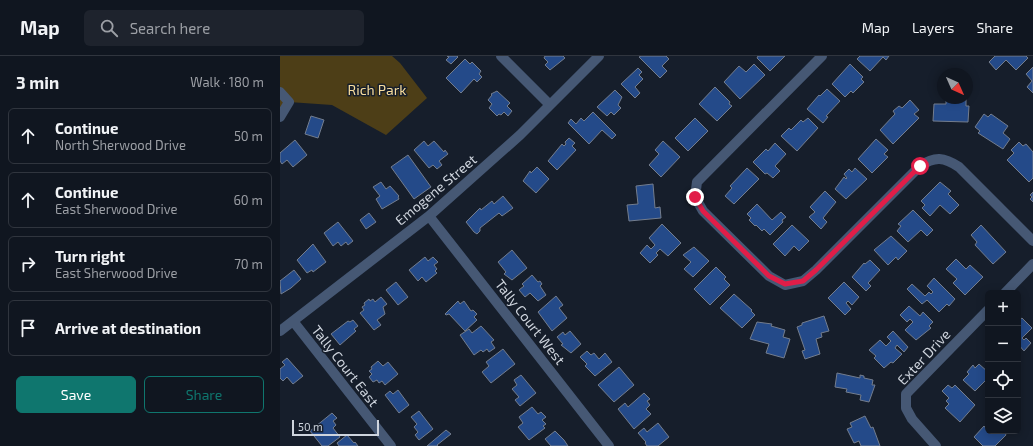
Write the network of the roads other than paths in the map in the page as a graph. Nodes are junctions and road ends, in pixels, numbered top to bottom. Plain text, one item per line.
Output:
1 (501, 56) edge
2 (599, 56) edge
3 (822, 56) edge
4 (280, 92) edge
5 (550, 105) junction
6 (280, 117) edge
7 (429, 216) junction
8 (1033, 241) edge
9 (1033, 264) edge
10 (1008, 290) edge
11 (985, 313) edge
12 (293, 321) junction
13 (280, 331) edge
14 (391, 446) edge
15 (609, 446) edge
16 (936, 446) edge

1 - 5 street
2 - 5 street, Emogene Street
3 - 8 street
4 - 6 street
5 - 7 street, Emogene Street
7 - 12 street, Emogene Street
7 - 15 street, Tally Court West
9 - 10 street
11 - 16 street, Exter Drive
12 - 13 street, Emogene Street
12 - 14 street, Tally Court East

